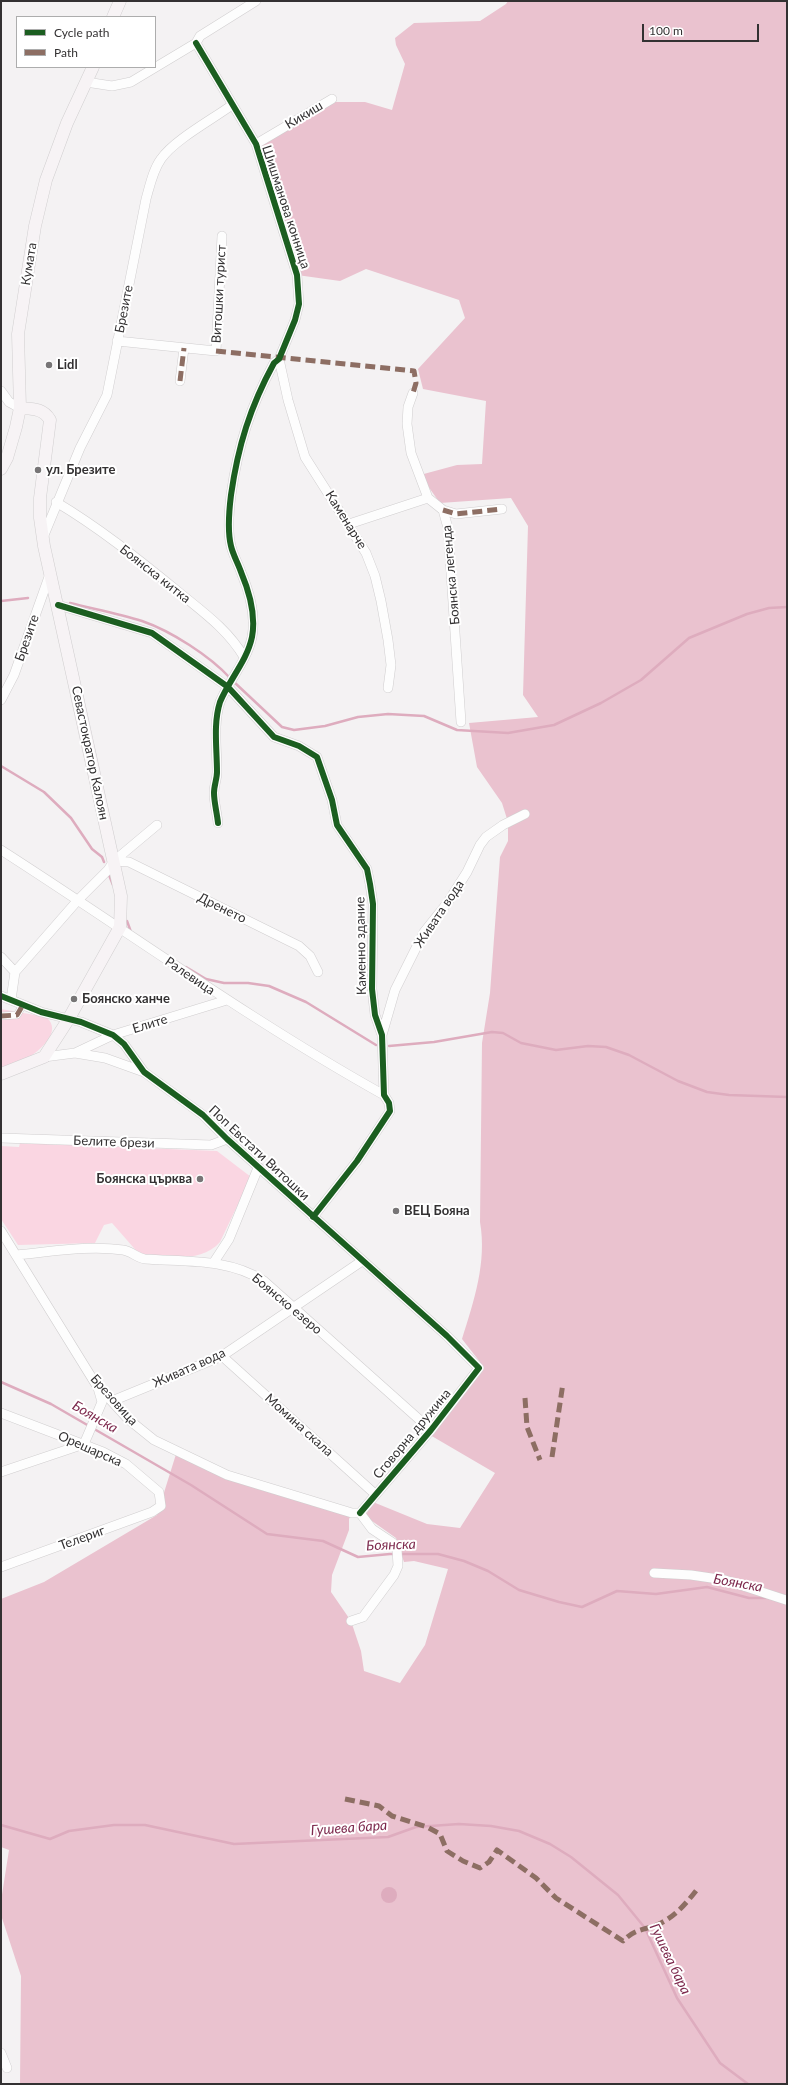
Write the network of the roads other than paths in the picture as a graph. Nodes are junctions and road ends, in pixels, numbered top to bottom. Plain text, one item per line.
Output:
1 (120, 1) edge
2 (256, 1) edge
3 (113, 16) edge
4 (196, 43) junction
5 (156, 67) edge
6 (93, 68) edge
7 (154, 68) edge
8 (86, 82) junction
9 (332, 99) dead end
10 (232, 105) junction
11 (256, 144) junction
12 (222, 236) dead end
13 (117, 341) junction
14 (184, 348) junction
15 (279, 359) junction
16 (180, 381) dead end
17 (1, 391) edge
18 (413, 393) dead end
19 (20, 408) junction
20 (1, 469) edge
21 (428, 498) junction
22 (56, 502) junction
23 (502, 509) dead end
24 (443, 510) junction
25 (349, 524) junction
26 (43, 538) junction
27 (50, 574) junction
28 (58, 605) junction
29 (244, 657) junction
30 (228, 687) junction
31 (388, 688) dead end
32 (1, 700) edge
33 (461, 722) dead end
34 (525, 814) dead end
35 (218, 823) dead end
36 (157, 825) dead end
37 (1, 850) edge
38 (114, 861) junction
39 (78, 900) junction
40 (120, 927) junction
41 (1, 956) edge
42 (15, 972) junction
43 (318, 972) dead end
44 (1, 996) edge
45 (11, 1000) junction
46 (227, 1000) junction
47 (23, 1005) junction
48 (1, 1016) edge
49 (68, 1020) junction
50 (113, 1035) junction
51 (382, 1035) junction
52 (75, 1053) junction
53 (44, 1057) junction
54 (144, 1072) junction
55 (1, 1074) edge
56 (384, 1095) junction
57 (1, 1138) edge
58 (227, 1139) junction
59 (258, 1168) junction
60 (313, 1217) junction
61 (1, 1231) edge
62 (4, 1244) edge
63 (16, 1255) junction
64 (362, 1261) junction
65 (214, 1262) junction
66 (292, 1307) junction
67 (222, 1356) junction
68 (479, 1368) joint
69 (95, 1383) junction
70 (112, 1401) junction
71 (1, 1413) edge
72 (431, 1430) junction
73 (84, 1444) junction
74 (1, 1472) edge
75 (375, 1494) junction
76 (161, 1506) joint
77 (360, 1513) junction
78 (1, 1567) edge
79 (654, 1573) dead end
80 (786, 1600) edge
81 (352, 1620) dead end
82 (1, 2053) edge
83 (7, 2068) dead end

1 - 3 main road
2 - 4 street
4 - 5 street
4 - 10 street, Шишманова конница
6 - 8 main road, Кумата
7 - 8 street
8 - 19 main road, Кумата
9 - 11 street, Кикиш
10 - 11 street, Шишманова конница
10 - 13 street, Брезите
11 - 15 street, Шишманова конница
12 - 14 street, Витошки турист
13 - 14 street
13 - 22 street, Брезите
14 - 16 street
15 - 25 street, Каменарче
15 - 29 street, Шишманова конница
17 - 19 street
18 - 21 street
19 - 20 main road, Кумата
19 - 26 main road, Севастократор Калоян
21 - 24 street, Боянска легенда
21 - 25 street
22 - 26 street, Брезите
22 - 29 street, Боянска китка
23 - 24 street
24 - 33 street, Боянска легенда
25 - 31 street, Каменарче
26 - 27 main road, Севастократор Калоян
27 - 28 main road, Севастократор Калоян
27 - 32 street, Брезите
28 - 30 street
28 - 38 main road, Севастократор Калоян
29 - 30 street, Шишманова конница
30 - 35 street, Шишманова конница
30 - 51 street, Каменно здание
34 - 51 street, Живата вода
36 - 38 street
37 - 39 street, Ралевица
38 - 39 street
38 - 40 main road, Севастократор Калоян
38 - 43 street, Дренето
39 - 40 street, Ралевица
39 - 42 street
40 - 46 street, Ралевица
40 - 49 main road, Севастократор Калоян
41 - 42 street
42 - 45 street
44 - 45 street, Поп Евстати Витошки
45 - 47 street, Поп Евстати Витошки
46 - 50 street, Елите
46 - 56 street, Ралевица
47 - 48 street
47 - 49 street, Поп Евстати Витошки
49 - 50 street, Поп Евстати Витошки
49 - 53 main road, Севастократор Калоян
50 - 52 street, Елите
50 - 54 street, Поп Евстати Витошки
51 - 56 street, Каменно здание
52 - 53 street
52 - 54 street
53 - 55 main road
54 - 58 street, Поп Евстати Витошки
56 - 60 street, Каменно здание
57 - 58 street, Белите брези
58 - 59 street, Поп Евстати Витошки
59 - 60 street, Поп Евстати Витошки
59 - 65 street
60 - 64 street, Поп Евстати Витошки
61 - 62 street, Брезовица
62 - 63 street, Брезовица
63 - 65 street, Боянско езеро
63 - 69 street, Брезовица
64 - 66 street, Живата вода
64 - 68 street, Поп Евстати Витошки
65 - 66 street, Боянско езеро
66 - 67 street, Живата вода
66 - 72 street, Боянско езеро
67 - 70 street, Живата вода
67 - 75 street, Момина скала
68 - 72 street, Сговорна дружина
69 - 70 street, Брезовица
69 - 73 street
70 - 77 street, Брезовица
71 - 73 street, Орешарска
72 - 75 street, Сговорна дружина
73 - 74 street
73 - 76 street, Орешарска
75 - 77 street, Сговорна дружина
76 - 78 street, Телериг
77 - 81 street
79 - 80 street
82 - 83 street

